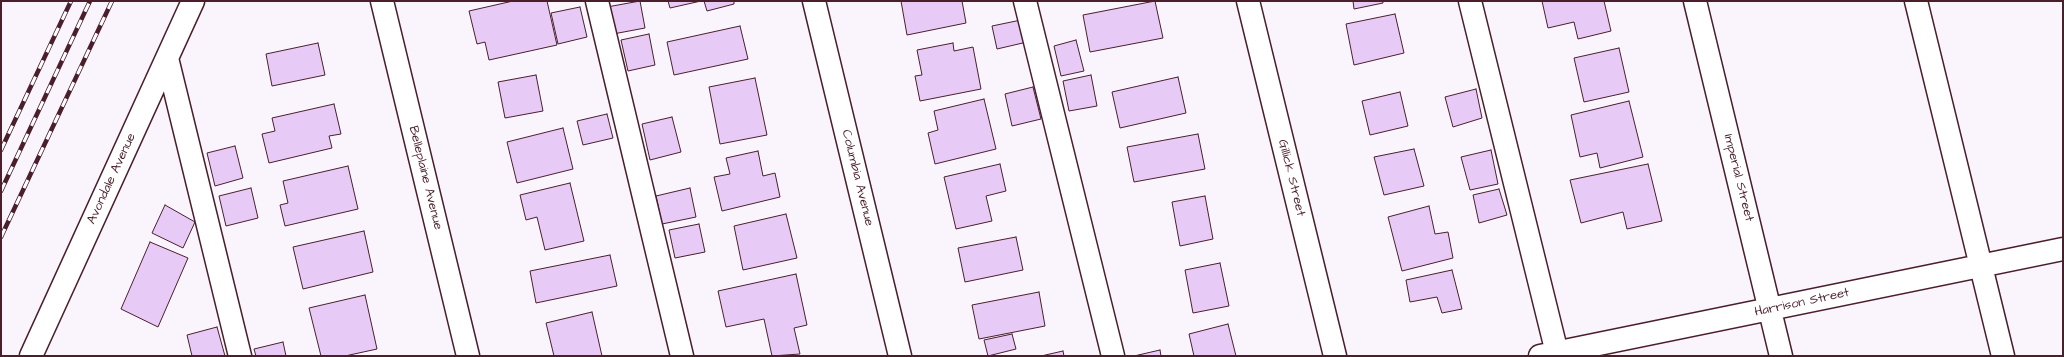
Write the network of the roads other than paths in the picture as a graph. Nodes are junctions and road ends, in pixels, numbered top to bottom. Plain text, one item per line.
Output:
1 (193, 1) edge
2 (382, 1) edge
3 (597, 1) edge
4 (814, 1) edge
5 (1025, 1) edge
6 (1248, 1) edge
7 (1470, 1) edge
8 (1695, 1) edge
9 (1916, 1) edge
10 (167, 58) junction
11 (2063, 249) edge
12 (1981, 266) junction
13 (1770, 309) junction
14 (1548, 354) edge
15 (31, 356) edge
16 (240, 356) edge
17 (468, 356) edge
18 (682, 356) edge
19 (900, 356) edge
20 (1113, 356) edge
21 (1335, 356) edge
22 (1782, 356) edge
23 (2003, 356) edge

1 - 10 street, Avondale Avenue
2 - 17 street, Belleplaine Avenue
3 - 18 street
4 - 19 street, Columbia Avenue
5 - 20 street
6 - 21 street, Gillick Street
7 - 14 street
8 - 13 street, Imperial Street
9 - 12 street
10 - 15 street, Avondale Avenue
10 - 16 street
11 - 12 street, Harrison Street
12 - 13 street, Harrison Street
12 - 23 street
13 - 14 street, Harrison Street
13 - 22 street, Imperial Street

